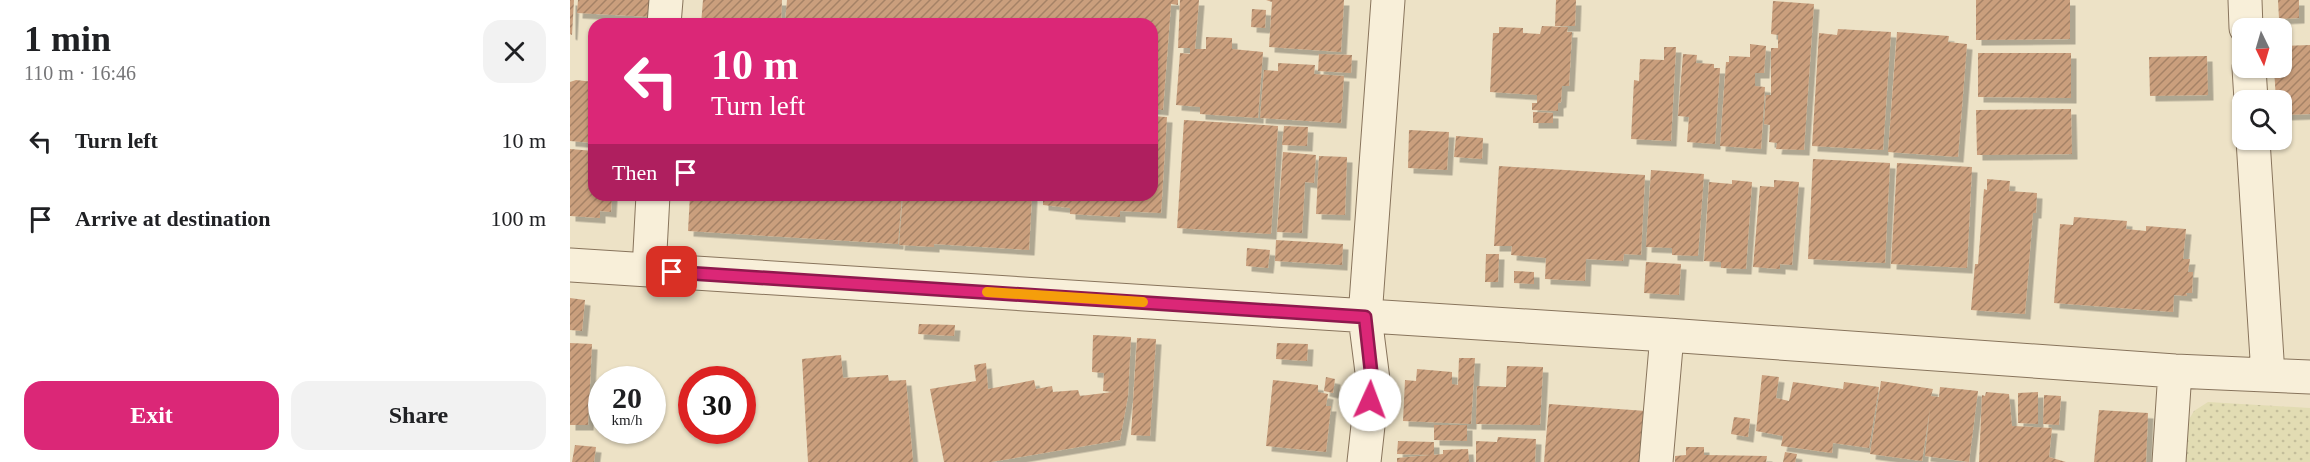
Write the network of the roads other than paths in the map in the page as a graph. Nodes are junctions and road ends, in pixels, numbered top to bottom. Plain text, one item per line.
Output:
1 (666, 0) edge
2 (1388, 0) edge
3 (2245, 0) edge
4 (664, 18) edge
5 (2246, 18) edge
6 (2254, 150) edge
7 (653, 201) edge
8 (570, 265) edge
9 (649, 270) junction
10 (1365, 317) junction
11 (1667, 335) junction
12 (2175, 371) junction
13 (2268, 375) junction
14 (2310, 377) edge
15 (1364, 462) edge
16 (1656, 462) edge
17 (2169, 462) edge

1 - 4 street
2 - 10 street
3 - 5 street
6 - 13 street
7 - 9 street
8 - 9 street
9 - 10 street
10 - 11 street
10 - 15 street
11 - 12 street
11 - 16 street
12 - 13 street
12 - 17 street
13 - 14 street

